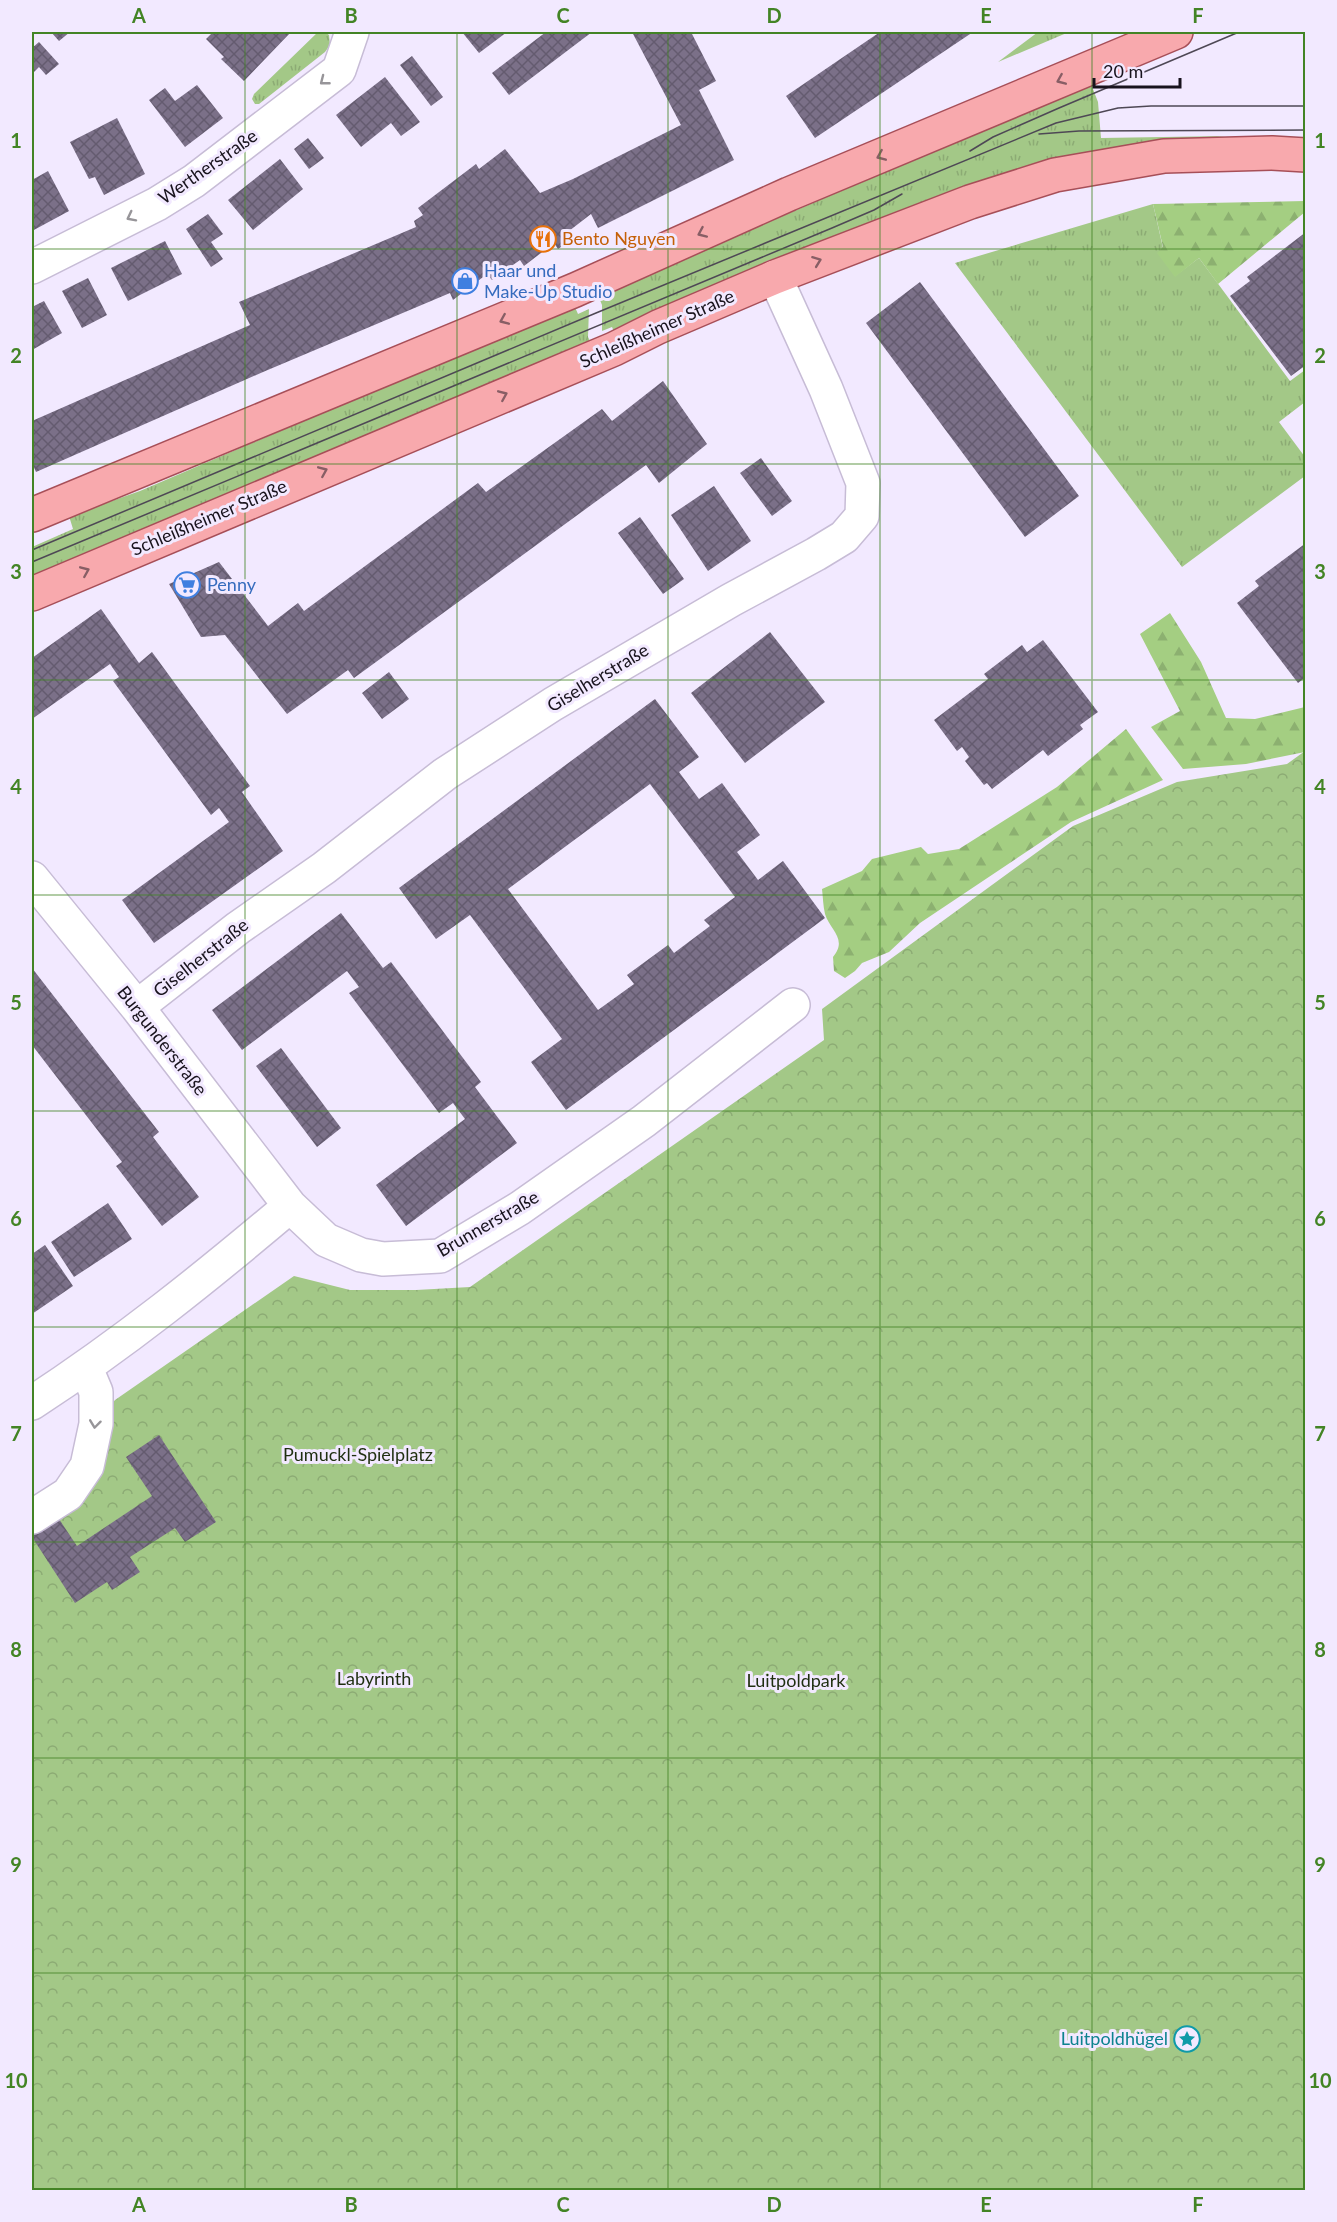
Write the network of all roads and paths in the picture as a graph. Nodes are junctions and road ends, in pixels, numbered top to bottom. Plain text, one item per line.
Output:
1 (352, 32) edge
2 (1174, 32) edge
3 (1305, 155) edge
4 (32, 267) edge
5 (775, 277) junction
6 (32, 515) edge
7 (32, 594) edge
8 (33, 883) edge
9 (793, 1005) dead end
10 (137, 1007) junction
11 (290, 1206) junction
12 (86, 1368) junction
13 (32, 1403) edge
14 (32, 1517) edge

1 -> 4 street, Wertherstraße
2 -> 6 main road
5 -> 3 main road, Schleißheimer Straße
7 -> 5 main road, Schleißheimer Straße
5 - 10 street, Giselherstraße
8 - 10 street, Burgunderstraße
9 - 11 street, Brunnerstraße
10 - 11 street, Burgunderstraße
11 - 12 street
12 - 13 street
12 -> 14 street

